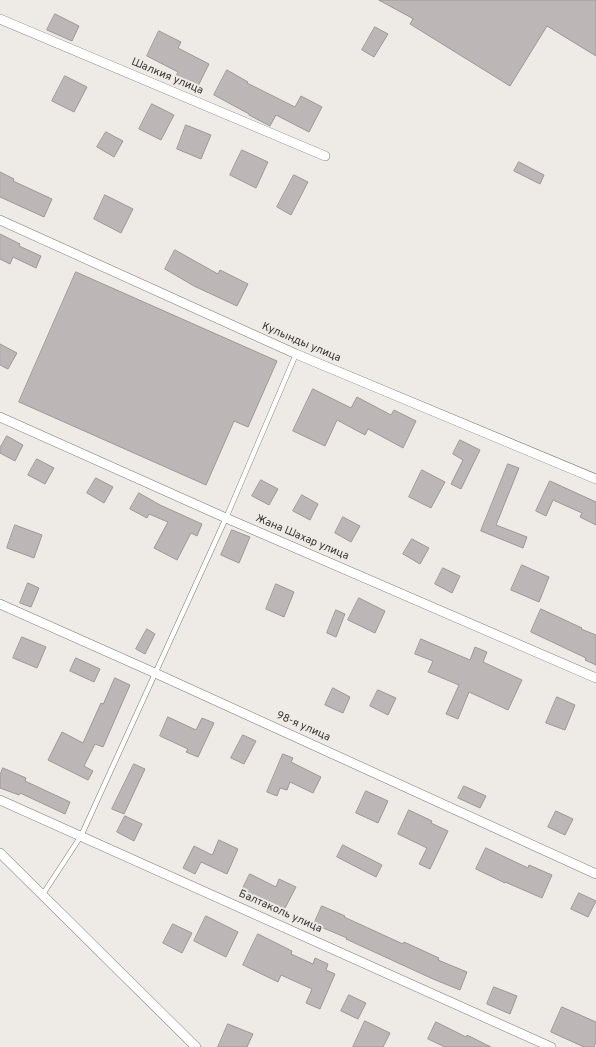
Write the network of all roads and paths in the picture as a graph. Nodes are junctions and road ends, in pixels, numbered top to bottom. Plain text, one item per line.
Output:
1 (0, 19) edge
2 (325, 156) dead end
3 (0, 220) edge
4 (296, 354) junction
5 (0, 417) edge
6 (596, 479) edge
7 (226, 518) junction
8 (0, 604) edge
9 (155, 673) junction
10 (596, 678) edge
11 (0, 800) edge
12 (81, 836) junction
13 (0, 853) edge
14 (596, 874) edge
15 (43, 894) junction
16 (193, 1046) edge
17 (550, 1047) edge

1 - 2 street, Шалкия улица
3 - 4 street, Кулынды улица
4 - 6 street, Кулынды улица
4 - 7 lane
5 - 7 street, Жана Шахар улица
7 - 9 lane
7 - 10 street, Жана Шахар улица
8 - 9 street, 98-я улица
9 - 12 lane
9 - 14 street, 98-я улица
11 - 12 street, Балтаколь улица
12 - 15 lane
12 - 17 street, Балтаколь улица
13 - 15 street
15 - 16 street

